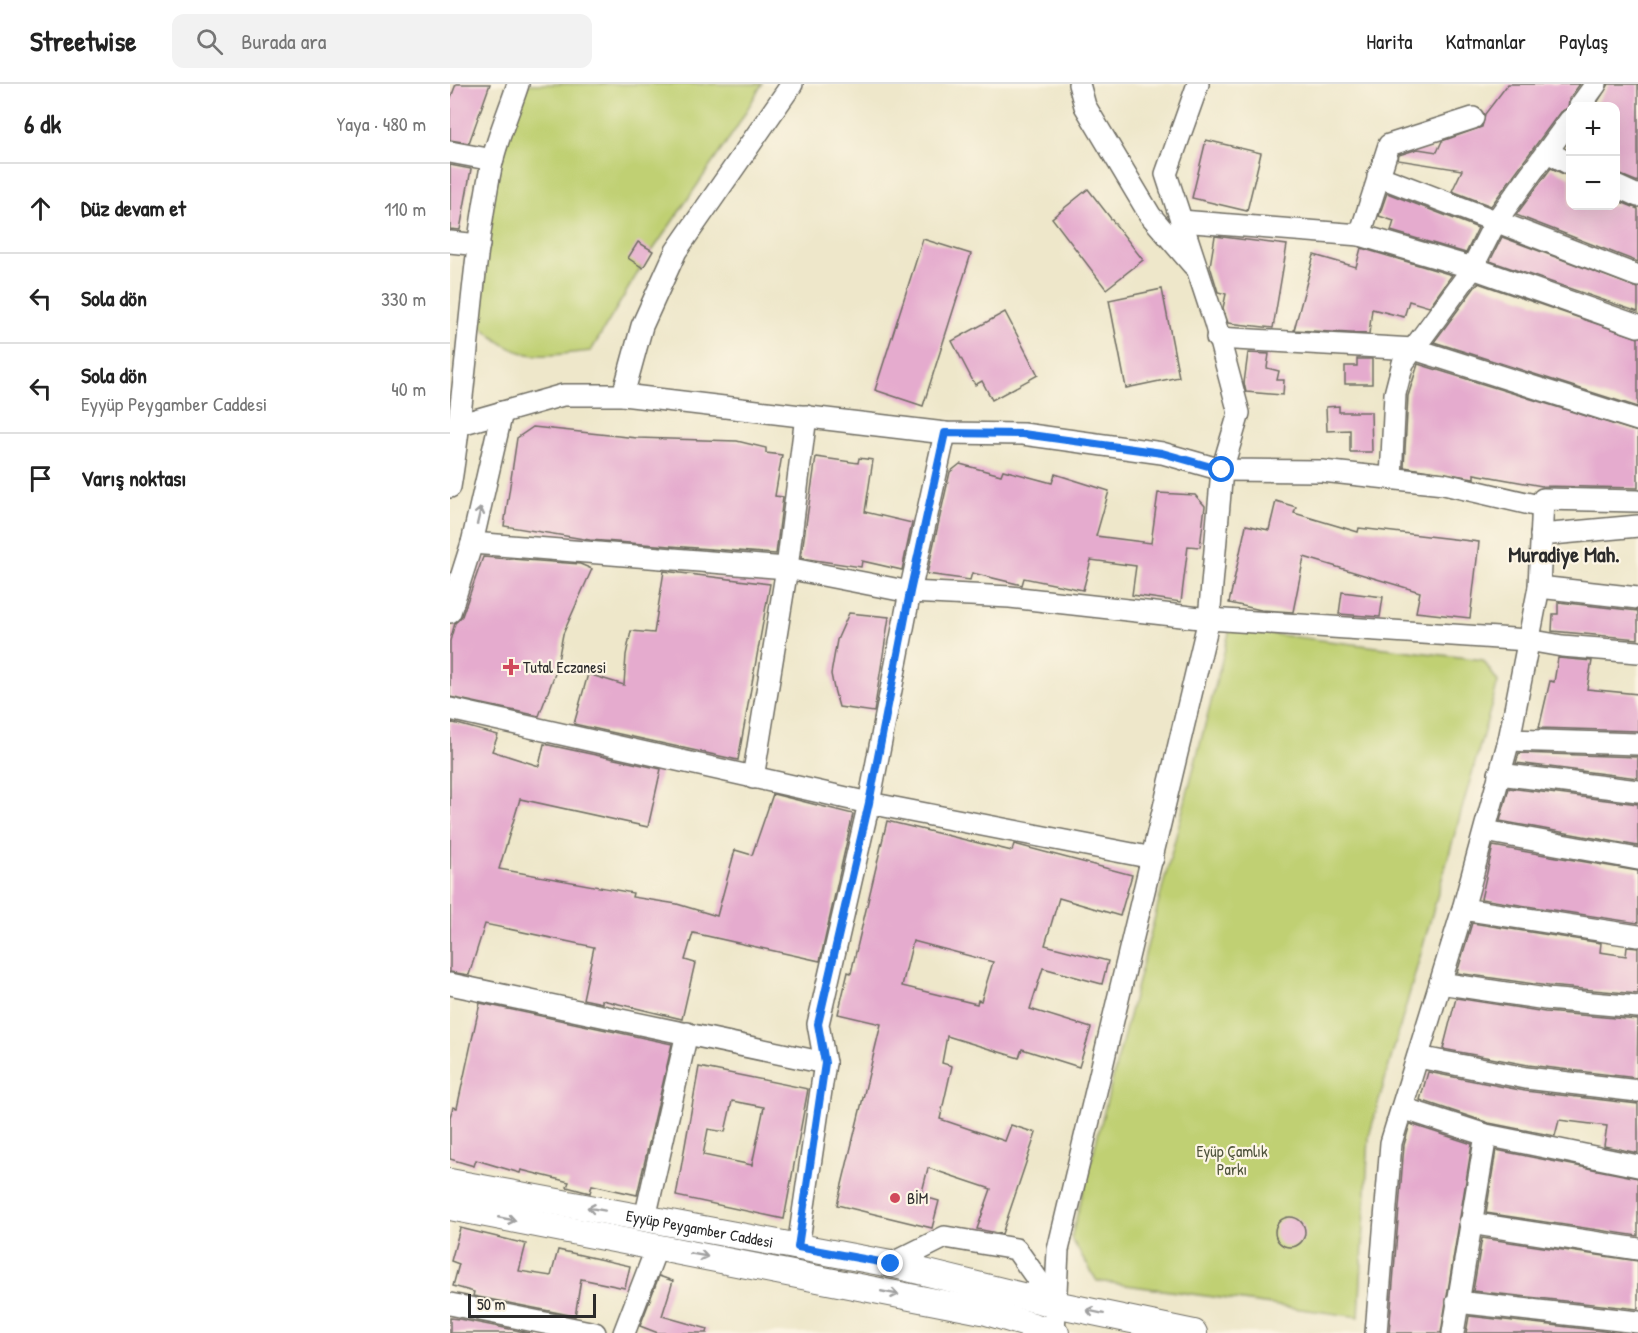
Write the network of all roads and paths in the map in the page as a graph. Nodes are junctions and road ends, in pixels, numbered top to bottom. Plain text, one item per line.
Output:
1 (518, 84) edge
2 (792, 84) edge
3 (1079, 84) edge
4 (1198, 84) edge
5 (1596, 84) edge
6 (1583, 102) edge
7 (1473, 118) dead end
8 (1566, 126) edge
9 (450, 152) edge
10 (1548, 152) junction
11 (492, 160) junction
12 (1566, 162) edge
13 (1378, 177) junction
14 (1620, 188) edge
15 (1638, 196) edge
16 (1181, 221) junction
17 (1496, 221) junction
18 (1360, 235) junction
19 (450, 242) edge
20 (479, 245) junction
21 (1196, 268) junction
22 (1473, 268) junction
23 (1638, 276) edge
24 (1638, 326) edge
25 (1217, 339) junction
26 (1414, 349) junction
27 (623, 395) junction
28 (502, 412) junction
29 (457, 415) edge
30 (806, 416) junction
31 (1638, 420) edge
32 (945, 433) junction
33 (1222, 470) junction
34 (1391, 479) junction
35 (450, 487) edge
36 (1638, 501) edge
37 (1543, 507) junction
38 (1638, 526) edge
39 (1541, 535) junction
40 (472, 543) junction
41 (787, 568) junction
42 (1539, 587) junction
43 (910, 592) junction
44 (1638, 598) edge
45 (450, 612) edge
46 (1209, 619) junction
47 (1528, 640) junction
48 (1638, 652) edge
49 (450, 709) edge
50 (1509, 740) junction
51 (1638, 744) edge
52 (1499, 774) junction
53 (753, 778) junction
54 (1638, 790) edge
55 (869, 803) junction
56 (1485, 831) junction
57 (1153, 858) junction
58 (1638, 859) edge
59 (1463, 909) junction
60 (1638, 936) edge
61 (1440, 983) junction
62 (450, 984) edge
63 (1638, 1007) edge
64 (687, 1033) junction
65 (1418, 1057) junction
66 (825, 1063) junction
67 (1638, 1091) edge
68 (1402, 1108) junction
69 (1486, 1135) junction
70 (1638, 1166) edge
71 (450, 1182) edge
72 (450, 1208) edge
73 (645, 1218) junction
74 (1470, 1223) junction
75 (657, 1247) junction
76 (798, 1247) junction
77 (1638, 1249) edge
78 (891, 1264) junction
79 (1457, 1302) junction
80 (450, 1304) edge
81 (1055, 1304) junction
82 (1638, 1322) edge
83 (595, 1333) edge
84 (624, 1333) edge
85 (1055, 1333) edge
86 (1194, 1333) edge
87 (1376, 1333) edge
88 (1453, 1333) edge

1 - 11 street
2 - 27 street
3 - 21 street
4 - 16 street
5 - 6 street
7 - 13 street
8 - 10 street
9 - 11 street
10 - 12 street
10 - 17 street
11 - 20 street
13 - 17 street
13 - 18 street
14 - 15 street
16 - 18 street
16 - 21 street
17 - 22 street
17 - 23 street
18 - 22 street
19 - 20 street
20 - 29 street
21 - 25 street
22 - 24 street
22 - 26 street
25 - 26 street
25 - 33 street
26 - 31 street
26 - 34 street
27 - 28 street
27 - 30 street
28 - 29 street
40 -> 28 street
29 - 35 street
30 - 32 street
30 - 41 street
32 - 33 street
32 - 43 street
33 - 34 street
33 - 46 street
34 - 37 street
36 - 37 street
37 - 39 street
38 - 39 street
39 - 42 street
40 - 41 street
40 - 45 street
41 - 43 street
41 - 53 street
42 - 44 street
42 - 47 street
43 - 46 street
43 - 55 street
46 - 47 street
46 - 57 street
47 - 48 street
47 - 50 street
49 - 53 street
50 - 51 street
50 - 52 street
52 - 54 street
52 - 56 street
53 - 55 street
55 - 57 street
55 - 66 street
56 - 58 street
56 - 59 street
57 - 81 street
59 - 60 street
59 - 61 street
61 - 63 street
61 - 65 street
62 - 64 street
64 - 66 street
64 - 73 street
65 - 67 street
65 - 68 street
66 - 76 street
68 - 69 street
68 - 87 street
69 - 70 street
69 - 74 street
73 -> 71 main road, Eyyüp Peygamber Caddesi
72 -> 75 main road, Eyyüp Peygamber Caddesi
73 - 76 main road, Eyyüp Peygamber Caddesi
74 - 77 street
74 - 79 street
75 - 84 street
75 -> 85 main road, Eyyüp Peygamber Caddesi
76 - 78 main road, Eyyüp Peygamber Caddesi
78 - 81 main road, Eyyüp Peygamber Caddesi
78 - 81 street
79 - 82 street
79 - 88 street
80 - 83 street
81 - 85 street
86 -> 81 main road, Eyyüp Peygamber Caddesi

